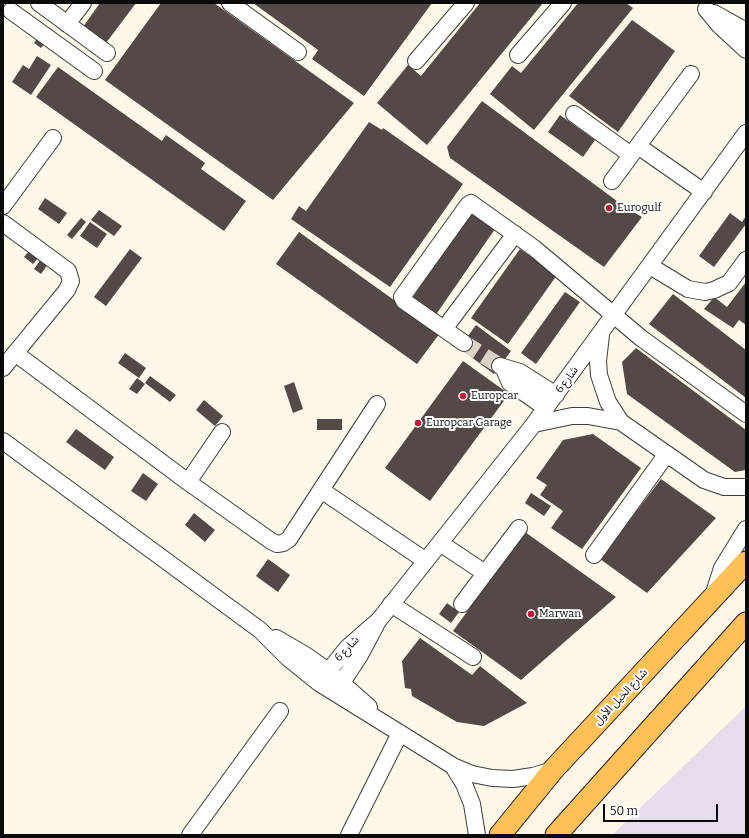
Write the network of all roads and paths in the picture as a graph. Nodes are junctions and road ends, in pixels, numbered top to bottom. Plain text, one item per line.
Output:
1 (38, 3) edge
2 (83, 3) edge
3 (230, 3) edge
4 (466, 3) edge
5 (563, 3) edge
6 (701, 6) edge
7 (10, 11) edge
8 (67, 24) junction
9 (746, 31) edge
10 (746, 50) edge
11 (298, 52) dead end
12 (107, 53) dead end
13 (518, 56) dead end
14 (416, 61) dead end
15 (94, 71) dead end
16 (691, 74) dead end
17 (574, 114) dead end
18 (746, 133) edge
19 (53, 138) dead end
20 (634, 151) junction
21 (612, 181) dead end
22 (704, 192) junction
23 (3, 206) edge
24 (3, 223) edge
25 (515, 234) junction
26 (746, 260) edge
27 (650, 266) junction
28 (614, 316) junction
29 (444, 329) junction
30 (601, 334) junction
31 (464, 343) tunnel mouth
32 (15, 353) junction
33 (3, 368) edge
34 (556, 395) junction
35 (377, 404) dead end
36 (546, 408) junction
37 (746, 414) edge
38 (621, 422) junction
39 (534, 424) junction
40 (222, 432) dead end
41 (3, 441) edge
42 (666, 455) junction
43 (188, 482) junction
44 (746, 488) edge
45 (321, 490) junction
46 (519, 528) dead end
47 (746, 529) edge
48 (440, 543) junction
49 (594, 555) dead end
50 (426, 561) junction
51 (746, 562) edge
52 (485, 573) junction
53 (711, 601) junction
54 (391, 604) junction
55 (462, 604) dead end
56 (379, 620) junction
57 (746, 623) edge
58 (473, 657) dead end
59 (324, 677) junction
60 (338, 688) junction
61 (280, 711) dead end
62 (400, 733) junction
63 (453, 766) junction
64 (553, 770) junction
65 (190, 835) edge
66 (349, 835) edge
67 (477, 835) edge
68 (500, 835) edge
69 (556, 835) edge

1 - 8 street
2 - 8 street
3 - 11 street
4 - 14 street
5 - 13 street
6 - 9 street
6 - 10 street
7 - 15 street
8 - 12 street
16 - 20 street
17 - 20 street
18 - 22 street, شارع 6
19 - 23 street
20 - 21 street
20 - 22 street
22 - 27 street, شارع 6
24 - 32 street
25 - 28 street
25 - 29 street
25 - 29 street
26 - 27 street
27 - 28 street, شارع 6
28 - 30 street, شارع 6
28 - 37 street
29 - 31 street
30 - 34 street, شارع 6
30 - 38 street
32 - 33 street
32 - 43 street
34 - 36 street, شارع 6
34 - 36 street
35 - 45 street
36 - 39 street, شارع 6
38 - 39 street
38 - 42 street
39 - 48 street, شارع 6
40 - 43 street
41 - 59 street
42 - 44 street
42 - 49 street
43 - 45 street
45 - 50 street
46 - 52 street
47 - 53 street
48 - 50 street, شارع 6
48 - 52 street
50 - 54 street, شارع 6
51 - 53 main road, شارع الخيل الأول
52 - 55 street
53 - 64 main road, شارع الخيل الأول
54 - 56 street, شارع 6
54 - 58 street
56 - 59 street, شارع 6
56 - 60 street, شارع 6
57 - 69 main road
59 - 60 street
60 - 62 street
61 - 65 street
62 - 63 street
62 - 66 street
63 - 64 street
63 - 67 street
64 - 68 main road, شارع الخيل الأول

